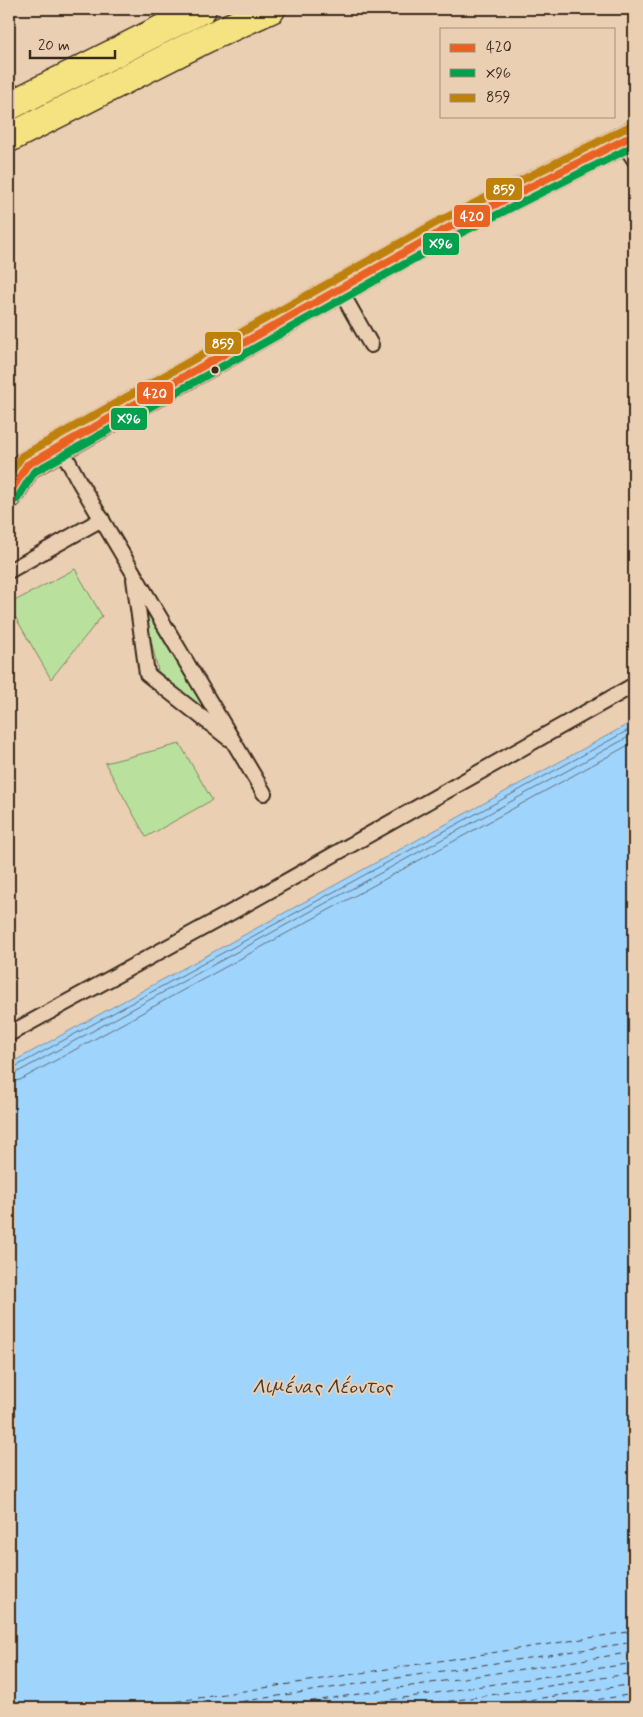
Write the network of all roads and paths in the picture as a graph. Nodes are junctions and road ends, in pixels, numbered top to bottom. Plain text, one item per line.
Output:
1 (202, 9) edge
2 (271, 9) edge
3 (9, 106) edge
4 (9, 138) edge
5 (630, 145) edge
6 (340, 290) junction
7 (371, 345) dead end
8 (60, 446) junction
9 (18, 464) edge
10 (9, 494) edge
11 (102, 519) junction
12 (9, 570) edge
13 (133, 571) junction
14 (634, 685) edge
15 (236, 745) junction
16 (264, 793) dead end
17 (9, 1034) edge

1 - 3 main road
2 - 4 main road
5 - 6 street
6 - 7 lane
6 - 8 street
8 - 9 street
8 - 11 lane
9 - 10 street
11 - 12 lane
11 - 13 lane
13 - 15 lane
13 - 15 lane
14 - 17 lane
15 - 16 lane

